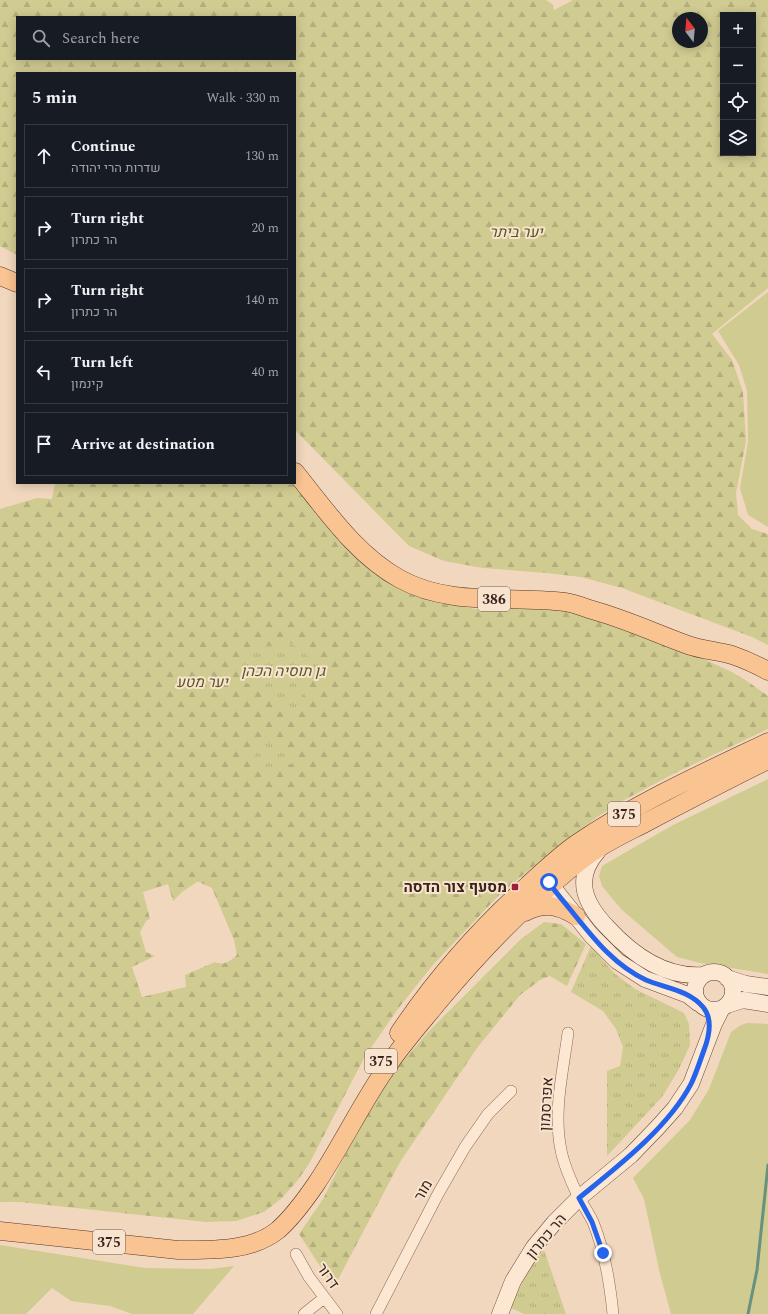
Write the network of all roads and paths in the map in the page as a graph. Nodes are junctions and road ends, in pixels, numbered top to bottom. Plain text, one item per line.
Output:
1 (0, 276) edge
2 (16, 283) edge
3 (296, 473) edge
4 (733, 655) junction
5 (768, 671) edge
6 (768, 679) edge
7 (768, 742) edge
8 (768, 760) edge
9 (601, 847) junction
10 (549, 866) junction
11 (551, 885) junction
12 (576, 916) junction
13 (516, 917) junction
14 (703, 975) junction
15 (727, 978) junction
16 (768, 987) edge
17 (768, 1004) edge
18 (701, 1005) junction
19 (724, 1007) junction
20 (568, 1033) dead end
21 (708, 1039) junction
22 (511, 1091) dead end
23 (579, 1198) junction
24 (0, 1231) edge
25 (218, 1249) junction
26 (296, 1254) dead end
27 (324, 1298) junction
28 (501, 1313) edge
29 (304, 1314) edge
30 (337, 1314) edge
31 (376, 1314) edge
32 (613, 1314) edge

1 - 2 main road
3 - 4 main road, 386
4 - 5 main road, 386
4 - 6 main road, 386
7 - 10 main road, 375
8 - 9 main road, 375
9 - 11 main road, 375
9 - 14 street
10 - 11 street
10 - 25 main road, 375
11 - 12 street
11 - 13 main road, 375
12 - 13 main road
12 - 18 street
13 - 25 main road, 375
14 - 15 street
14 - 18 street
15 - 16 street
15 - 19 street
17 - 19 street
18 - 19 street
18 - 21 street, הר כתרון
19 - 21 street, הר כתרון
20 - 23 street, אפרסמון
21 - 23 street, הר כתרון
22 - 31 street, מור
23 - 28 street, הר כתרון
23 - 32 street, אפרסמון
24 - 25 main road, 375
26 - 27 street, דרור
27 - 29 street
27 - 30 street, דרור

